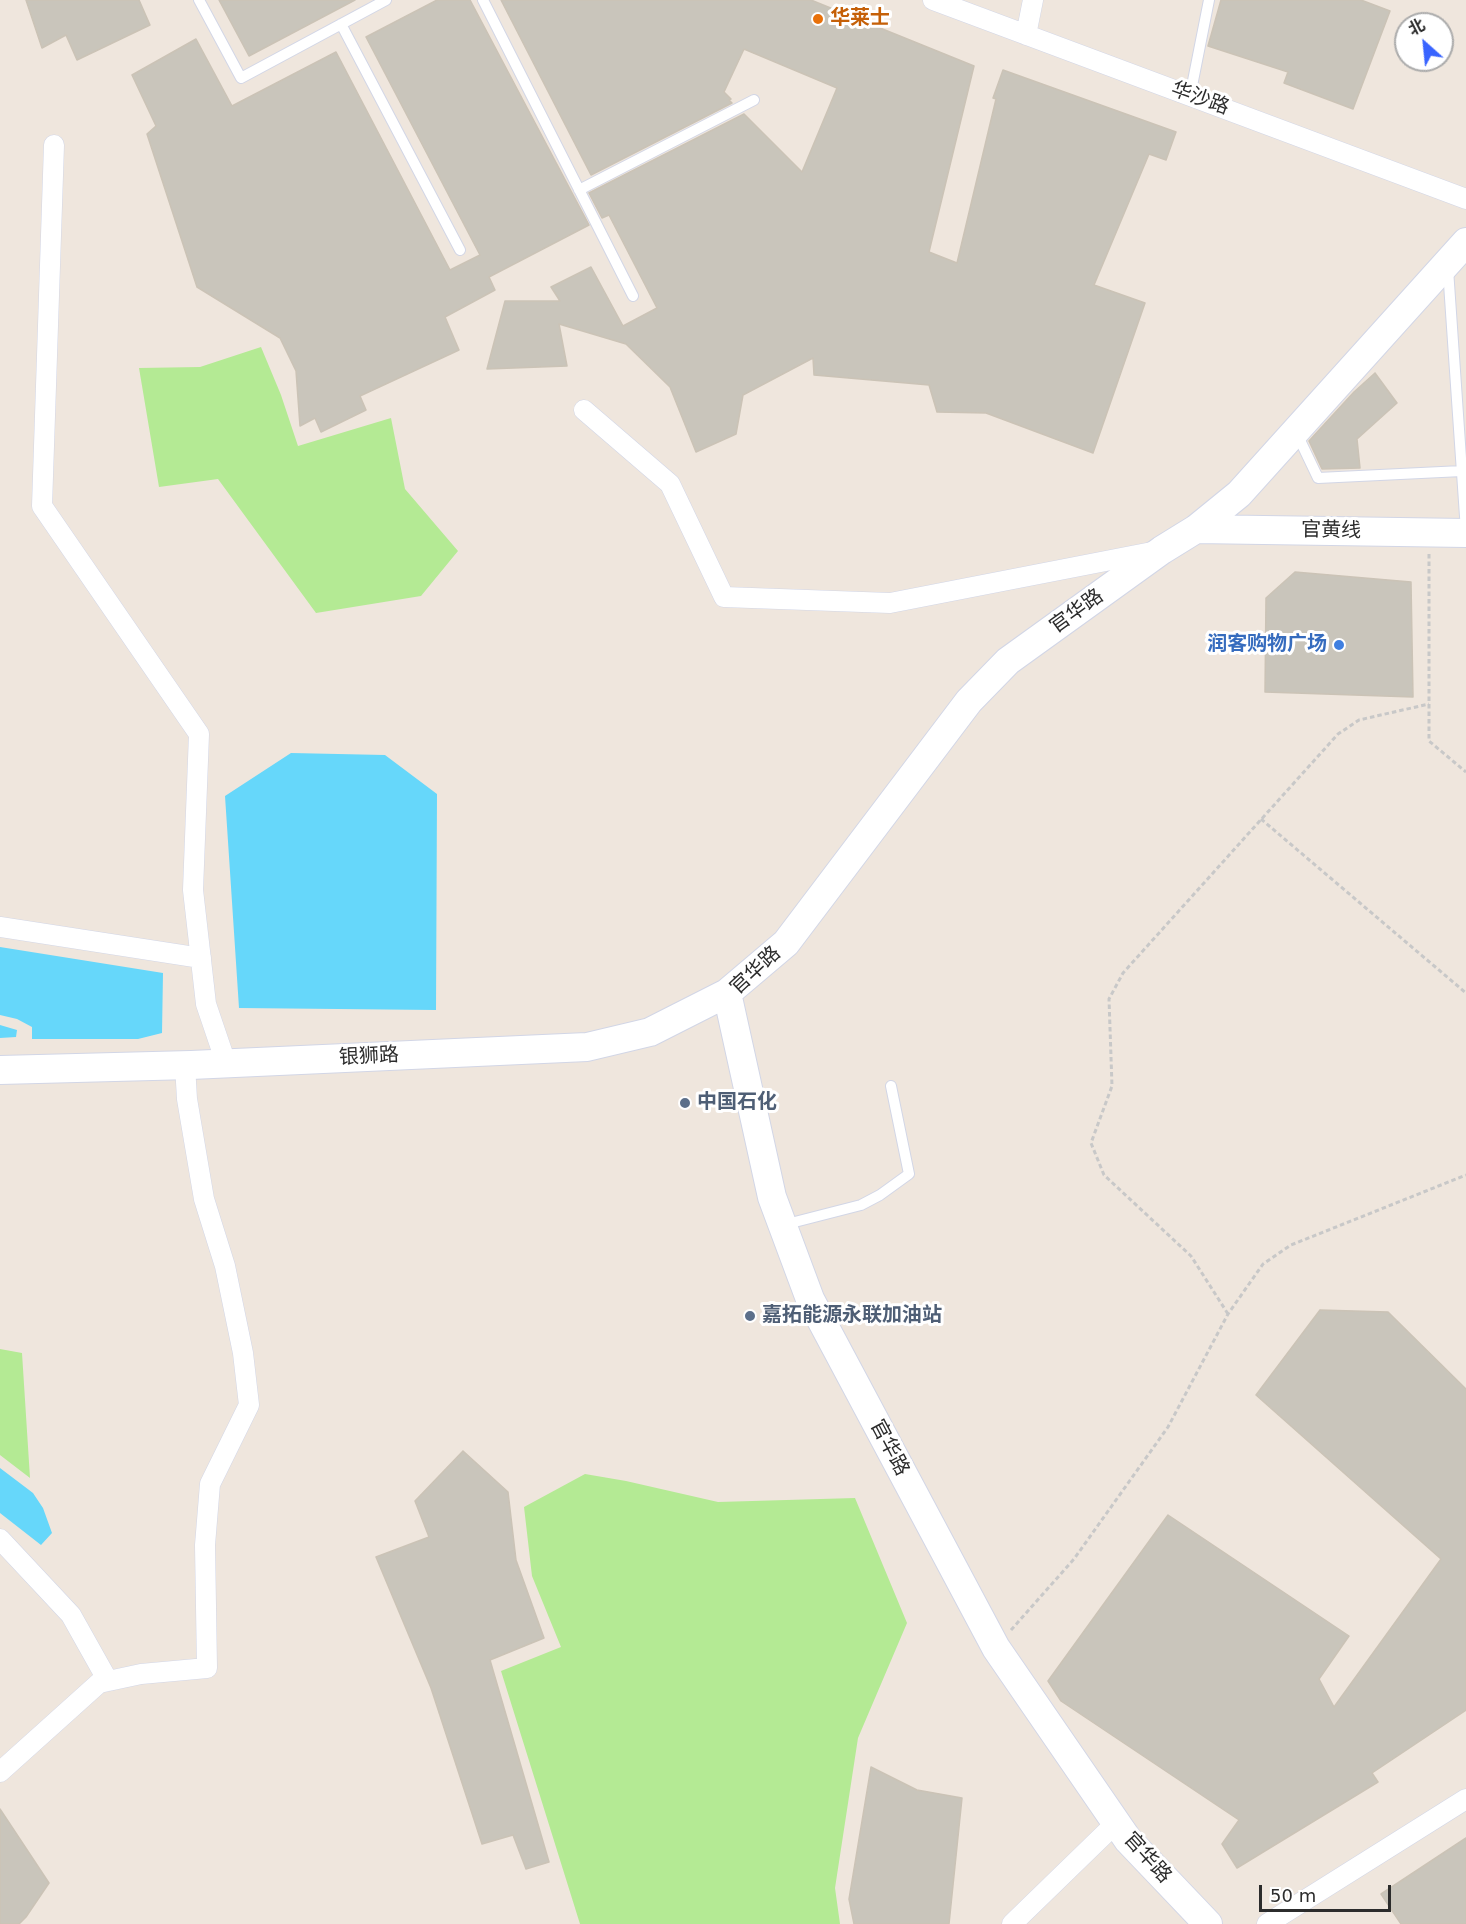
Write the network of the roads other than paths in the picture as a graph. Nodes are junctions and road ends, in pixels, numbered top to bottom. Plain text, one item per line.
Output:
1 (199, 0) edge
2 (386, 0) edge
3 (483, 0) edge
4 (933, 0) edge
5 (1033, 0) edge
6 (1209, 0) edge
7 (341, 24) junction
8 (1026, 34) junction
9 (1190, 96) junction
10 (754, 100) dead end
11 (54, 145) dead end
12 (579, 190) junction
13 (1466, 199) edge
14 (1466, 242) edge
15 (460, 250) dead end
16 (1448, 263) junction
17 (633, 296) dead end
18 (585, 410) dead end
19 (1296, 431) junction
20 (1462, 471) junction
21 (1196, 530) junction
22 (1466, 532) edge
23 (1162, 550) junction
24 (0, 927) edge
25 (201, 958) junction
26 (727, 993) junction
27 (226, 1063) junction
28 (185, 1065) junction
29 (0, 1070) edge
30 (891, 1086) dead end
31 (783, 1225) junction
32 (0, 1539) edge
33 (108, 1681) junction
34 (0, 1772) edge
35 (1466, 1799) edge
36 (1116, 1823) junction
37 (1012, 1924) edge
38 (1208, 1924) edge
39 (1267, 1924) edge

1 - 7 lane
2 - 7 lane
3 - 12 lane
4 - 8 street, 华沙路
5 - 8 street
6 - 9 lane
7 - 15 lane
8 - 9 street, 华沙路
9 - 13 street, 华沙路
10 - 12 lane
11 - 25 street
12 - 17 lane
14 - 16 main road, 官华路
16 - 19 main road, 官华路
16 - 20 lane
18 - 23 street
19 - 20 lane
19 - 21 main road, 官华路
20 - 22 lane
21 - 22 main road, 官黄线
21 - 23 main road, 官华路
23 - 26 main road, 官华路
24 - 25 street
25 - 27 street
26 - 27 main road, 银狮路
26 - 31 main road, 官华路
27 - 28 main road, 银狮路
28 - 29 main road, 银狮路
28 - 33 street
30 - 31 lane
31 - 36 main road, 官华路
32 - 33 street
33 - 34 street
35 - 39 street
36 - 37 street
36 - 38 main road, 官华路

